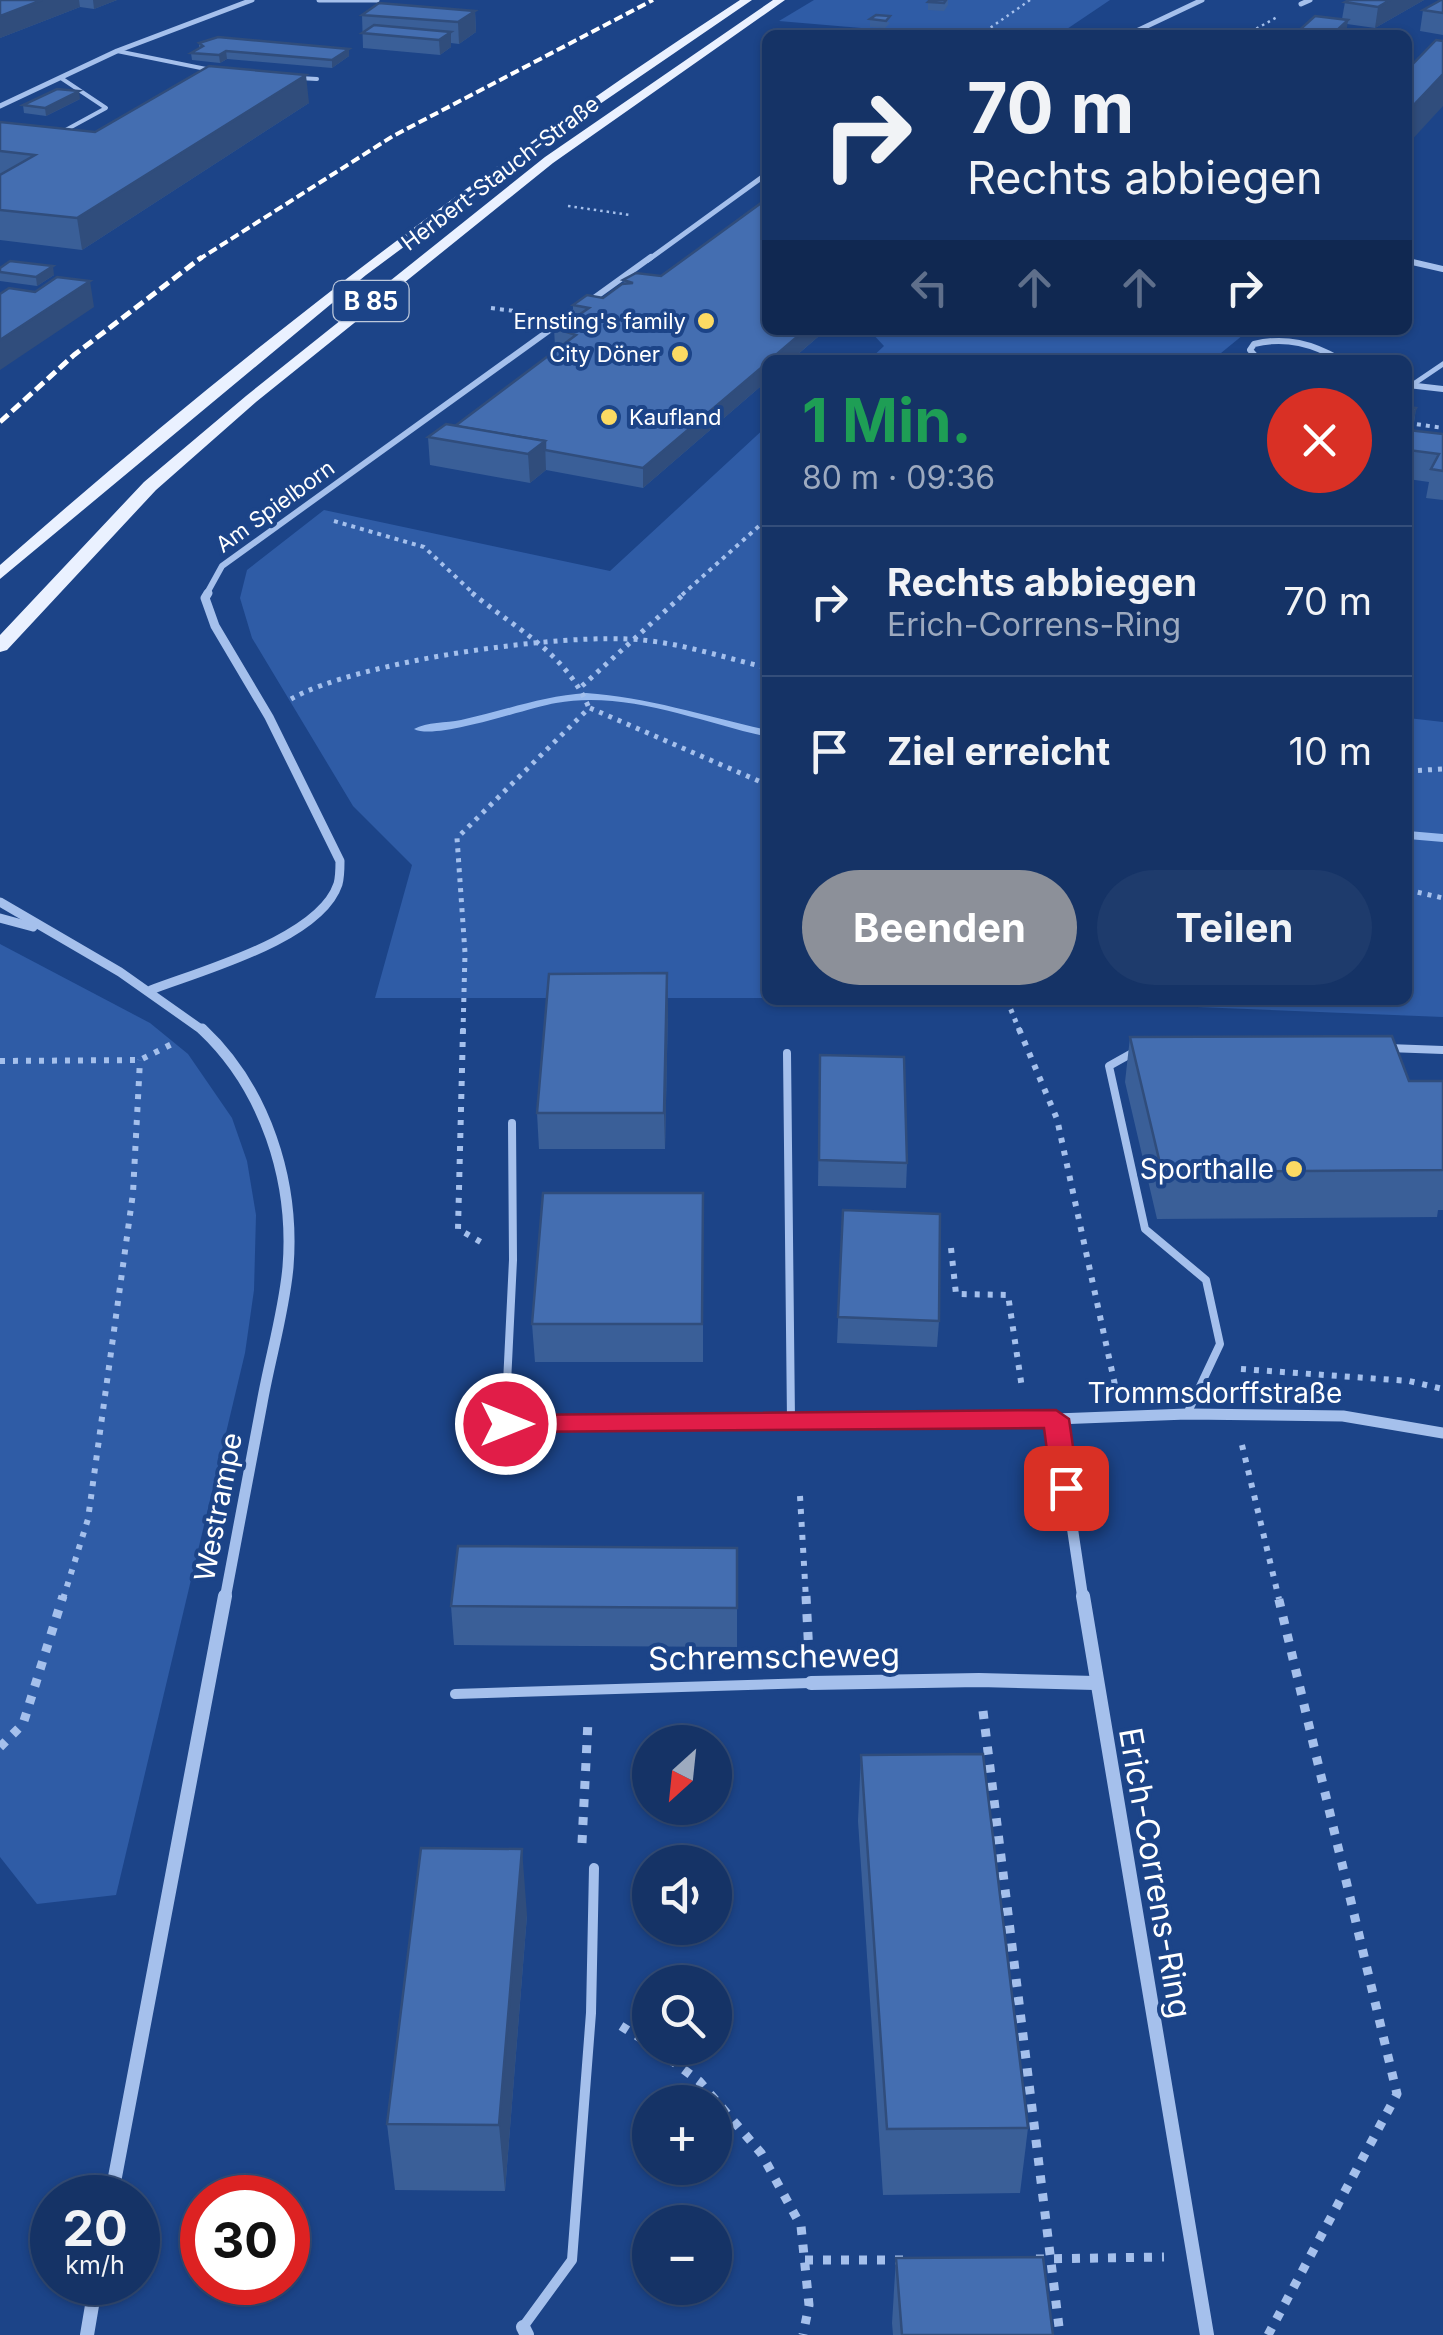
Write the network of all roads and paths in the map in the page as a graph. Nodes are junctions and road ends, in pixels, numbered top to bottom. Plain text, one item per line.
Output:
1 (252, 0) edge
2 (319, 0) edge
3 (378, 0) edge
4 (747, 0) edge
5 (780, 0) edge
6 (1030, 0) edge
7 (1202, 0) edge
8 (1310, 0) edge
9 (1302, 4) joint
10 (987, 30) edge
11 (1139, 30) edge
12 (1254, 30) edge
13 (118, 51) junction
14 (222, 71) edge
15 (61, 78) junction
16 (298, 78) edge
17 (317, 79) dead end
18 (0, 106) edge
19 (61, 132) edge
20 (762, 177) edge
21 (568, 206) dead end
22 (630, 214) dead end
23 (1412, 262) edge
24 (1443, 270) edge
25 (1255, 355) edge
26 (1332, 355) edge
27 (1443, 364) edge
28 (1412, 384) edge
29 (1412, 385) edge
30 (1443, 388) edge
31 (1412, 424) edge
32 (1443, 428) edge
33 (294, 514) junction
34 (762, 520) edge
35 (0, 574) edge
36 (630, 639) junction
37 (539, 642) junction
38 (0, 646) edge
39 (762, 667) edge
40 (583, 689) junction
41 (589, 707) junction
42 (270, 717) junction
43 (1443, 769) edge
44 (1412, 770) edge
45 (762, 782) edge
46 (1412, 891) edge
47 (1443, 898) edge
48 (0, 902) edge
49 (0, 918) edge
50 (44, 930) junction
51 (151, 990) junction
52 (1010, 1005) edge
53 (208, 1030) junction
54 (1370, 1048) edge
55 (1443, 1050) edge
56 (786, 1052) dead end
57 (1150, 1052) edge
58 (140, 1060) junction
59 (0, 1061) edge
60 (512, 1123) dead end
61 (950, 1248) dead end
62 (514, 1260) junction
63 (1210, 1367) junction
64 (1443, 1389) edge
65 (1187, 1414) junction
66 (1234, 1414) junction
67 (1122, 1416) junction
68 (1027, 1419) junction
69 (1056, 1419) junction
70 (791, 1421) junction
71 (506, 1424) joint
72 (1443, 1433) edge
73 (800, 1496) dead end
74 (979, 1680) junction
75 (811, 1683) junction
76 (1095, 1683) junction
77 (590, 1690) junction
78 (455, 1694) dead end
79 (0, 1746) edge
80 (594, 1868) joint
81 (678, 2065) edge
82 (115, 2175) edge
83 (1192, 2257) junction
84 (1032, 2259) edge
85 (1050, 2259) junction
86 (805, 2260) junction
87 (918, 2260) edge
88 (92, 2305) edge
89 (525, 2331) edge
90 (87, 2335) edge
91 (803, 2335) edge
92 (1060, 2335) edge
93 (1207, 2335) edge
94 (1268, 2335) edge

1 - 13 street
2 - 3 street
4 - 35 main road, Herbert-Stauch-Straße / B 85
5 - 38 main road, Herbert-Stauch-Straße / B 85
6 - 10 path
7 - 11 street
8 - 9 street
9 - 12 path
13 - 14 lane
13 - 15 street
15 - 18 street
15 - 19 lane
16 - 17 lane
20 - 33 street, Am Spielborn
21 - 22 path
23 - 24 street
25 - 26 street
27 - 28 lane
29 - 30 street
31 - 32 path
33 - 37 path
33 - 42 street, Am Spielborn
34 - 36 path
36 - 37 path
36 - 39 path
36 - 40 path
37 - 40 path
37 - 42 path
40 - 41 path
41 - 45 path
41 - 62 path
42 - 51 street, Am Spielborn
43 - 44 path
46 - 47 path
48 - 50 street, Westrampe
49 - 50 street, Westrampe
50 - 51 street, Westrampe
51 - 53 street, Westrampe
52 - 67 path
53 - 58 path
53 - 82 street, Westrampe
54 - 55 lane
56 - 70 lane
57 - 63 lane
58 - 59 path
58 - 79 path
60 - 62 lane
61 - 68 path
62 - 71 lane
63 - 64 path
63 - 65 lane
65 - 66 street, Trommsdorffstraße
65 - 67 street, Trommsdorffstraße
66 - 72 street, Trommsdorffstraße
66 - 94 path
67 - 69 street, Trommsdorffstraße
68 - 69 street, Trommsdorffstraße
68 - 70 street, Trommsdorffstraße
69 - 76 street, Erich-Correns-Ring
70 - 71 street, Trommsdorffstraße
73 - 75 path
74 - 75 street, Schremscheweg
74 - 76 street, Schremscheweg
74 - 85 path
75 - 77 lane, Schremscheweg
76 - 83 street, Erich-Correns-Ring
77 - 78 lane, Schremscheweg
77 - 80 path
80 - 89 lane
81 - 86 path
83 - 85 path
83 - 93 street, Erich-Correns-Ring
84 - 85 path
85 - 92 path
86 - 87 path
86 - 91 path
88 - 90 street

